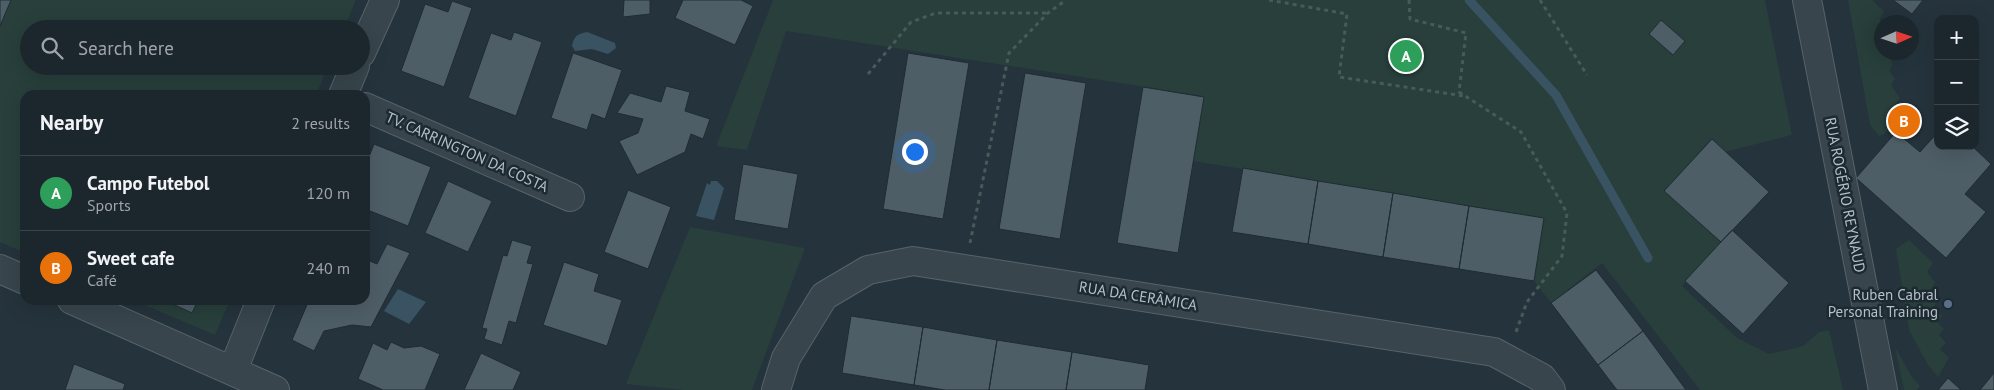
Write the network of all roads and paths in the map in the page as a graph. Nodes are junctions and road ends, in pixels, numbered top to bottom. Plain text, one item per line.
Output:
1 (385, 0) edge
2 (1066, 0) edge
3 (1269, 0) edge
4 (1409, 0) edge
5 (1540, 0) edge
6 (1807, 0) edge
7 (1048, 13) junction
8 (370, 33) edge
9 (868, 74) dead end
10 (352, 75) edge
11 (1587, 75) dead end
12 (345, 90) edge
13 (1465, 96) junction
14 (370, 109) edge
15 (570, 197) dead end
16 (975, 220) dead end
17 (0, 269) edge
18 (20, 278) edge
19 (84, 305) edge
20 (258, 305) edge
21 (1506, 359) junction
22 (233, 370) junction
23 (274, 390) edge
24 (776, 390) edge
25 (1551, 390) edge
26 (1883, 390) edge

1 - 8 street
2 - 7 path
3 - 13 path
4 - 13 path
5 - 11 path
6 - 26 street, RUA ROGÉRIO REYNAUD
7 - 9 path
7 - 16 path
10 - 12 street
13 - 21 path
14 - 15 street, TV. CARRINGTON DA COSTA
17 - 18 street
19 - 22 street
20 - 22 street
21 - 24 street, RUA DA CERÂMICA
21 - 25 street, RUA DA CERÂMICA
22 - 23 street

